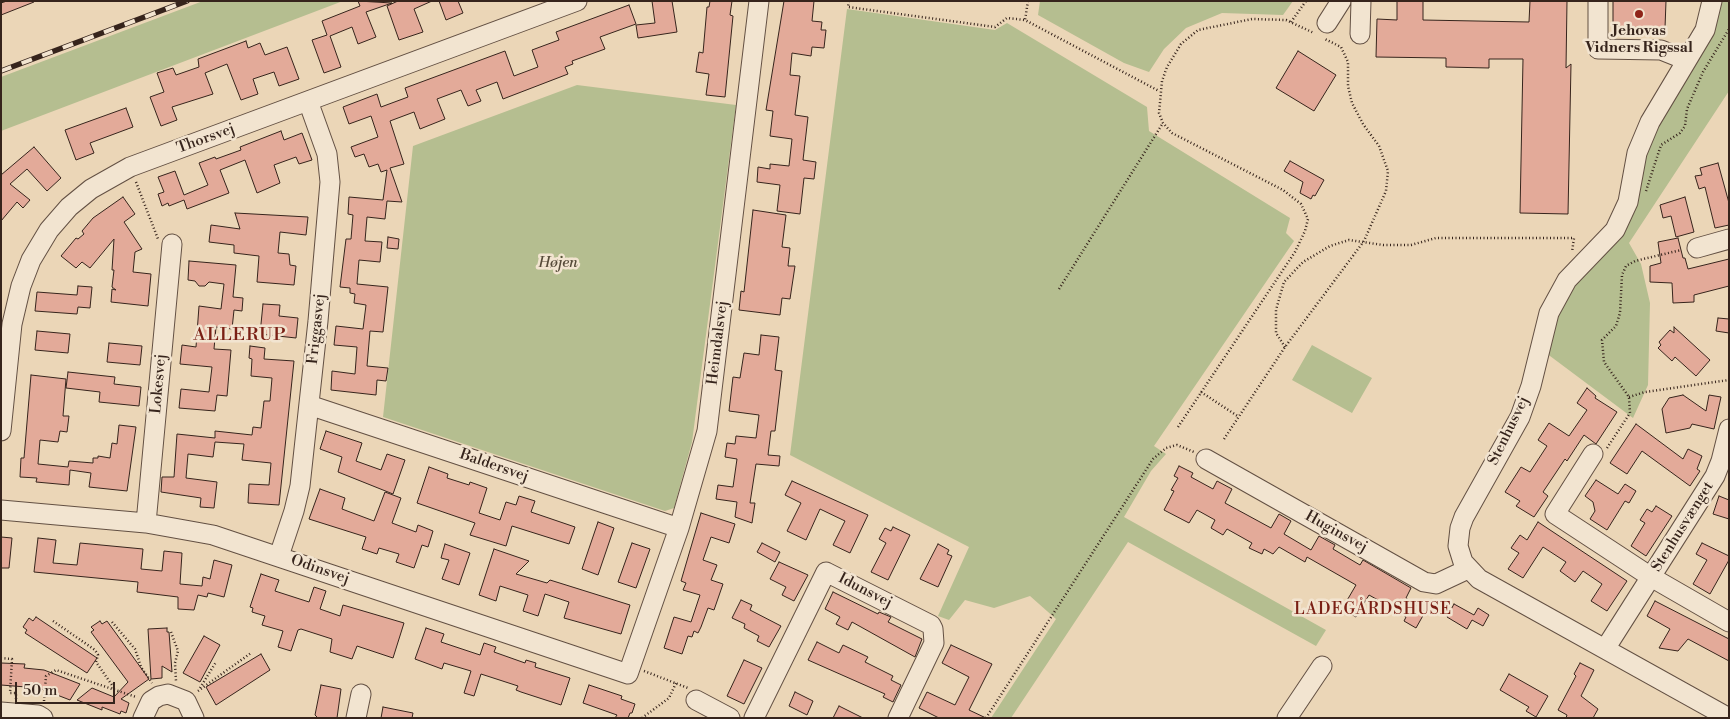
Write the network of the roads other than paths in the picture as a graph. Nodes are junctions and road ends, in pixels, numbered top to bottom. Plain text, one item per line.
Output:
1 (577, 1) edge
2 (759, 1) edge
3 (1341, 1) edge
4 (1360, 1) edge
5 (1598, 1) edge
6 (1712, 1) edge
7 (1327, 23) dead end
8 (1360, 34) dead end
9 (1686, 60) junction
10 (308, 101) junction
11 (1729, 240) edge
12 (172, 244) road end
13 (1697, 248) road end
14 (309, 405) junction
15 (1729, 429) edge
16 (1, 431) edge
17 (1593, 454) road end
18 (1206, 459) road end
19 (1722, 479) edge
20 (1, 510) edge
21 (146, 524) junction
22 (678, 528) junction
23 (278, 556) junction
24 (1468, 569) junction
25 (1652, 577) junction
26 (1729, 622) edge
27 (1605, 648) junction
28 (1322, 666) dead end
29 (628, 674) joint
30 (361, 694) dead end
31 (696, 700) road end
32 (8, 713) edge
33 (719, 715) edge
34 (43, 718) edge
35 (356, 718) edge
36 (754, 718) edge
37 (898, 718) edge
38 (1287, 718) edge
39 (1729, 718) edge

1 - 10 street, Thorsvej
2 - 22 street, Heimdalsvej
3 - 7 street
4 - 8 street
5 - 9 street
6 - 9 street, Stenhusvej
9 - 24 street, Stenhusvej
10 - 14 street, Friggasvej
10 - 16 street, Thorsvej
11 - 13 street
12 - 21 street, Lokesvej
14 - 22 street, Baldersvej
14 - 23 street, Friggasvej
15 - 19 street, Stenhusvænget
17 - 25 street, Stenhusvænget
18 - 24 street, Huginsvej
19 - 25 street, Stenhusvænget
20 - 21 street, Odinsvej
21 - 23 street, Odinsvej
22 - 29 street, Heimdalsvej
23 - 29 street, Odinsvej
24 - 27 street
25 - 26 street, Stenhusvænget
25 - 27 street, Stenhusvænget
27 - 39 street
28 - 38 street
30 - 35 street
31 - 33 street
32 - 34 street
36 - 37 street, Idunsvej

